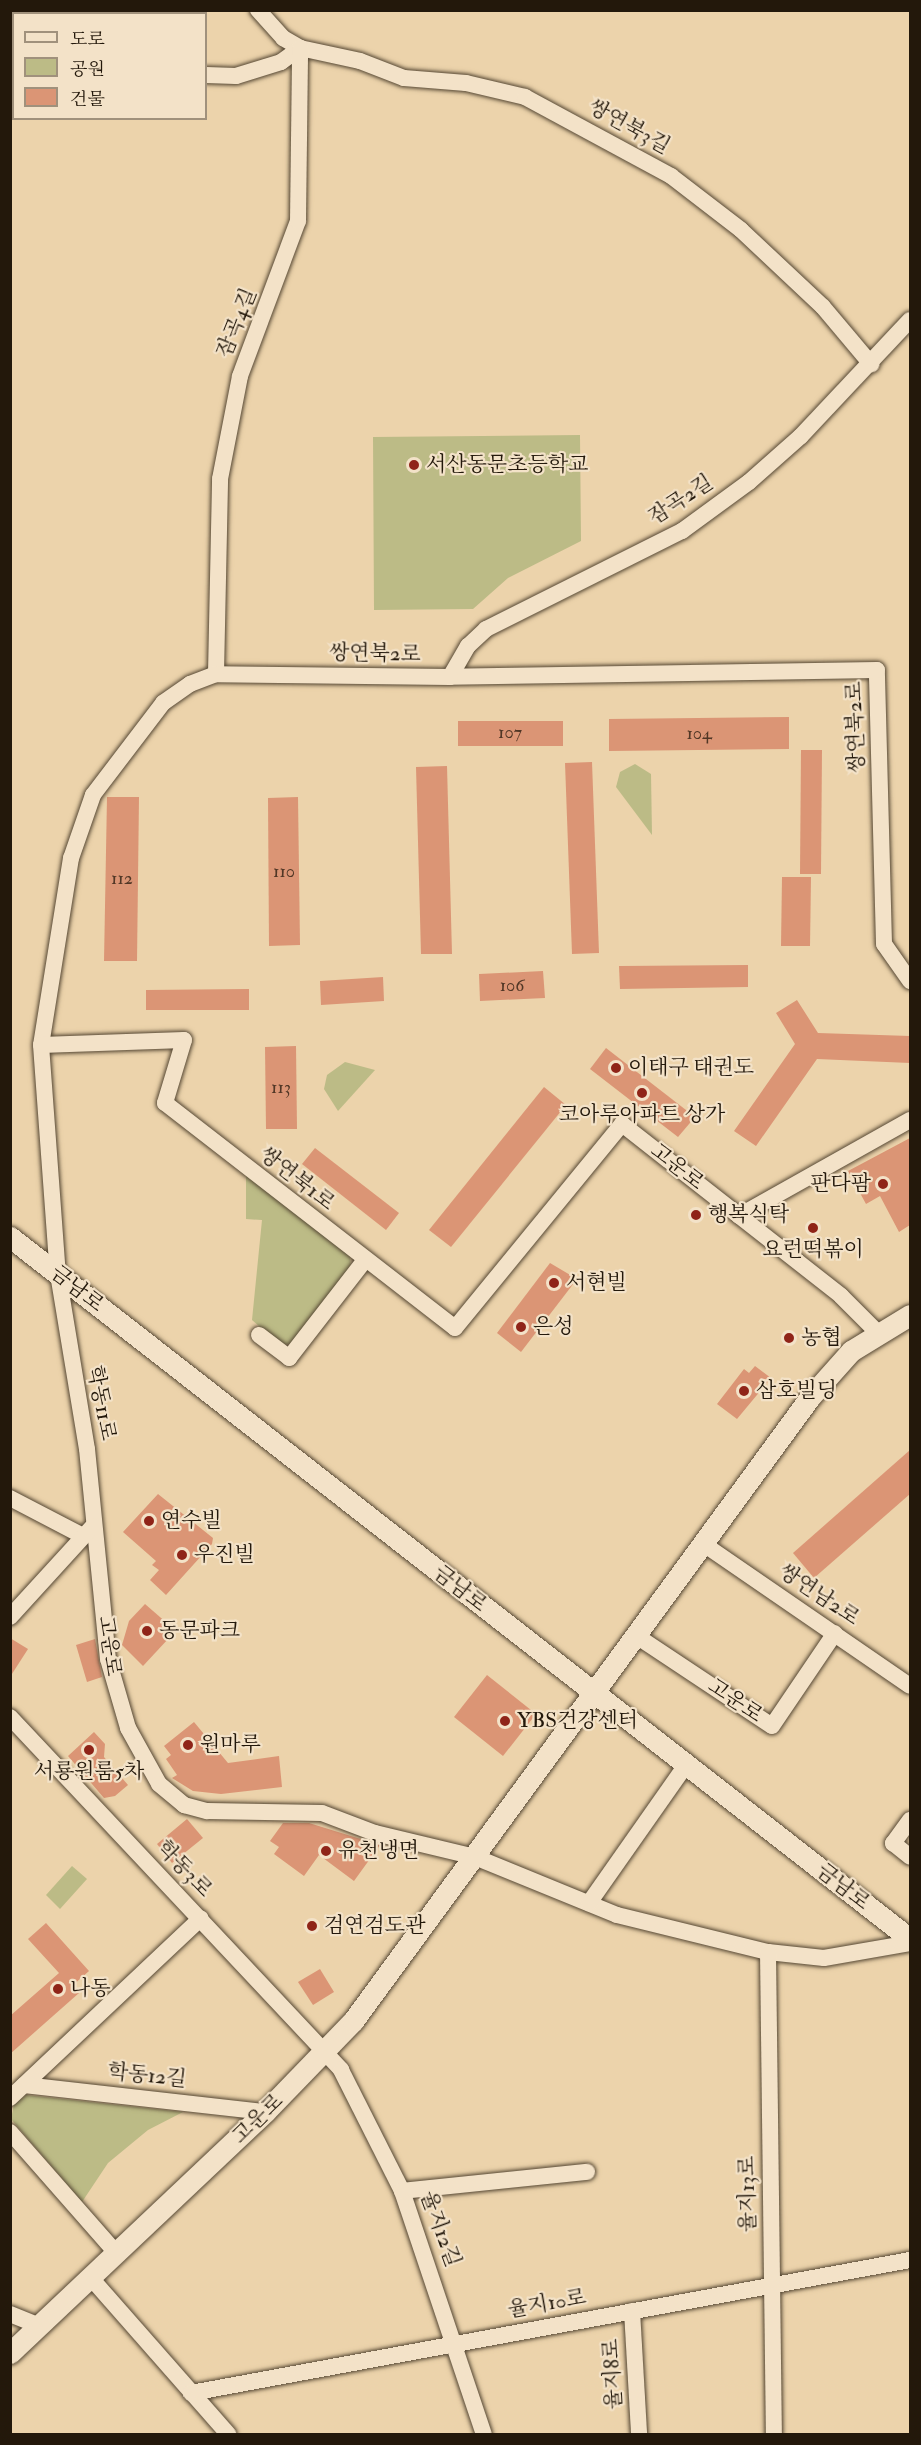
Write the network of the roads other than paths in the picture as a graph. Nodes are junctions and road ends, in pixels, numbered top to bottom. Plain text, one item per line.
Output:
1 (258, 10) edge
2 (300, 48) junction
3 (207, 75) edge
4 (910, 320) edge
5 (871, 364) junction
6 (216, 674) junction
7 (450, 677) junction
8 (910, 981) edge
9 (41, 1045) junction
10 (910, 1120) edge
11 (739, 1216) junction
12 (10, 1237) edge
13 (364, 1260) junction
14 (58, 1274) junction
15 (910, 1315) edge
16 (455, 1328) joint
17 (878, 1333) junction
18 (259, 1335) dead end
19 (10, 1498) edge
20 (88, 1531) junction
21 (702, 1543) junction
22 (10, 1617) edge
23 (835, 1633) junction
24 (635, 1635) junction
25 (910, 1686) edge
26 (591, 1692) junction
27 (10, 1718) edge
28 (686, 1765) junction
29 (910, 1820) edge
30 (475, 1857) junction
31 (910, 1857) edge
32 (589, 1903) junction
33 (201, 1918) junction
34 (910, 1941) edge
35 (768, 1952) junction
36 (325, 2052) junction
37 (24, 2085) junction
38 (10, 2098) edge
39 (266, 2112) junction
40 (10, 2132) edge
41 (587, 2172) dead end
42 (402, 2191) junction
43 (117, 2254) junction
44 (910, 2260) edge
45 (91, 2278) junction
46 (772, 2285) junction
47 (632, 2311) junction
48 (10, 2314) edge
49 (40, 2326) junction
50 (457, 2344) junction
51 (10, 2353) edge
52 (191, 2393) junction
53 (228, 2434) edge
54 (484, 2434) edge
55 (639, 2434) edge
56 (774, 2434) edge

1 - 2 street
2 - 3 street
2 - 5 street, 쌍연북3길
2 - 6 street, 잠곡4길
4 - 5 street, 잠곡2길
5 - 7 street, 잠곡2길
6 - 7 street, 쌍연북2로
6 - 9 street, 쌍연북2로
7 - 8 street, 쌍연북2로
9 - 13 street, 쌍연북1로
9 - 14 street, 쌍연북2로
10 - 11 street
11 - 16 street, 고운로
11 - 17 street, 고운로
12 - 14 street, 금남로
13 - 16 street, 쌍연북1로
13 - 18 street
14 - 20 street, 학동11로
14 - 26 street, 금남로
15 - 17 street, 고운로
17 - 21 street, 고운로
19 - 20 street
20 - 22 street
20 - 30 street, 고운로
21 - 23 street, 쌍연남2로
21 - 24 street, 고운로
23 - 24 street, 고운로
23 - 25 street, 쌍연남2로
24 - 26 street, 고운로
26 - 28 street, 금남로
26 - 30 street, 고운로
27 - 33 street, 학동3로
28 - 32 street
28 - 34 street, 금남로
29 - 31 street
30 - 32 street, 고운로
30 - 36 street, 고운로
32 - 35 street, 고운로
33 - 36 street, 학동3로
33 - 37 street
34 - 35 street
35 - 46 street, 율지13로
36 - 39 street, 고운로
36 - 42 street, 율지12길
37 - 38 street
37 - 39 street, 학동12길
39 - 43 street, 고운로
40 - 43 street
41 - 42 street
42 - 50 street, 율지12길
43 - 45 street, 고운로
44 - 46 street, 율지10로
45 - 49 street, 고운로
45 - 52 street
46 - 47 street, 율지10로
46 - 56 street, 율지13로
47 - 50 street, 율지10로
47 - 55 street, 율지8로
48 - 49 street
49 - 51 street, 고운로
50 - 52 street, 율지10로
50 - 54 street, 율지12길
52 - 53 street

